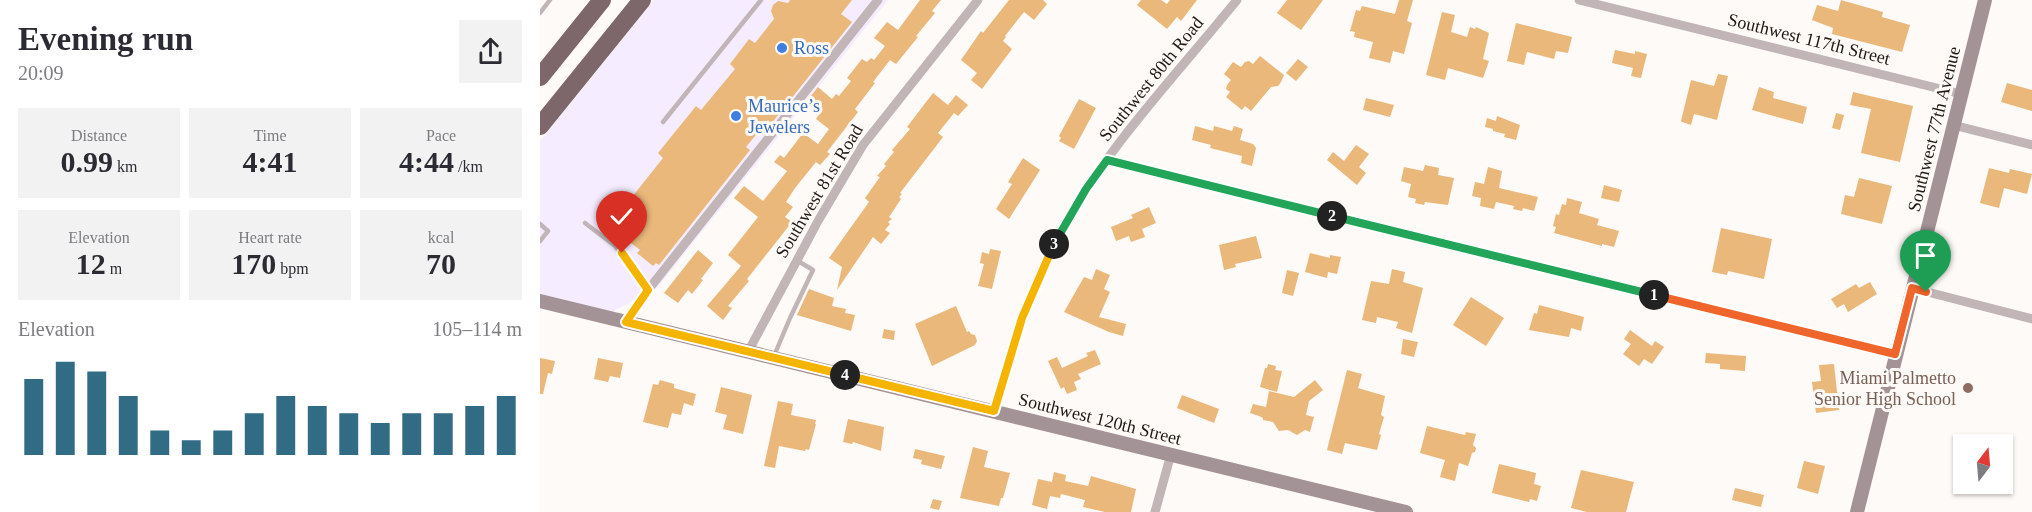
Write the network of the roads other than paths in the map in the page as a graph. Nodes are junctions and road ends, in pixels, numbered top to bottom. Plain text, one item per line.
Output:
1 (550, 0) edge
2 (602, 0) edge
3 (642, 0) edge
4 (761, 0) edge
5 (878, 0) edge
6 (978, 0) edge
7 (1237, 0) edge
8 (1579, 0) edge
9 (1984, 0) edge
10 (540, 13) edge
11 (566, 45) junction
12 (590, 64) junction
13 (540, 77) edge
14 (1961, 94) junction
15 (663, 122) dead end
16 (1953, 125) junction
17 (540, 126) edge
18 (2032, 145) edge
19 (1107, 160) junction
20 (585, 223) dead end
21 (540, 225) edge
22 (540, 241) edge
23 (796, 260) junction
24 (1912, 288) junction
25 (648, 290) junction
26 (540, 301) edge
27 (2032, 319) edge
28 (626, 322) junction
29 (748, 352) junction
30 (1895, 354) junction
31 (773, 358) junction
32 (994, 411) junction
33 (1171, 454) junction
34 (1155, 512) edge
35 (1406, 512) edge
36 (1857, 512) edge

1 - 10 lane
2 - 11 highway
3 - 12 highway
4 - 15 lane
5 - 25 street
6 - 23 street, Southwest 81st Road
7 - 19 street, Southwest 80th Road
8 - 14 street, Southwest 117th Street
9 - 14 street, Southwest 77th Avenue
11 - 12 highway
11 - 13 highway
12 - 17 highway
14 - 16 street, Southwest 77th Avenue
16 - 18 street
16 - 24 street, Southwest 77th Avenue
19 - 30 street
19 - 32 street, Southwest 80th Road
20 - 25 lane
21 - 22 lane
23 - 29 street, Southwest 81st Road
23 - 31 lane
24 - 27 street
24 - 30 street, Southwest 77th Avenue
25 - 28 street
26 - 28 street, Southwest 120th Street
28 - 29 street, Southwest 120th Street
29 - 31 street, Southwest 120th Street
30 - 36 street, Southwest 77th Avenue
31 - 32 street, Southwest 120th Street
32 - 33 street, Southwest 120th Street
33 - 34 street
33 - 35 street, Southwest 120th Street

